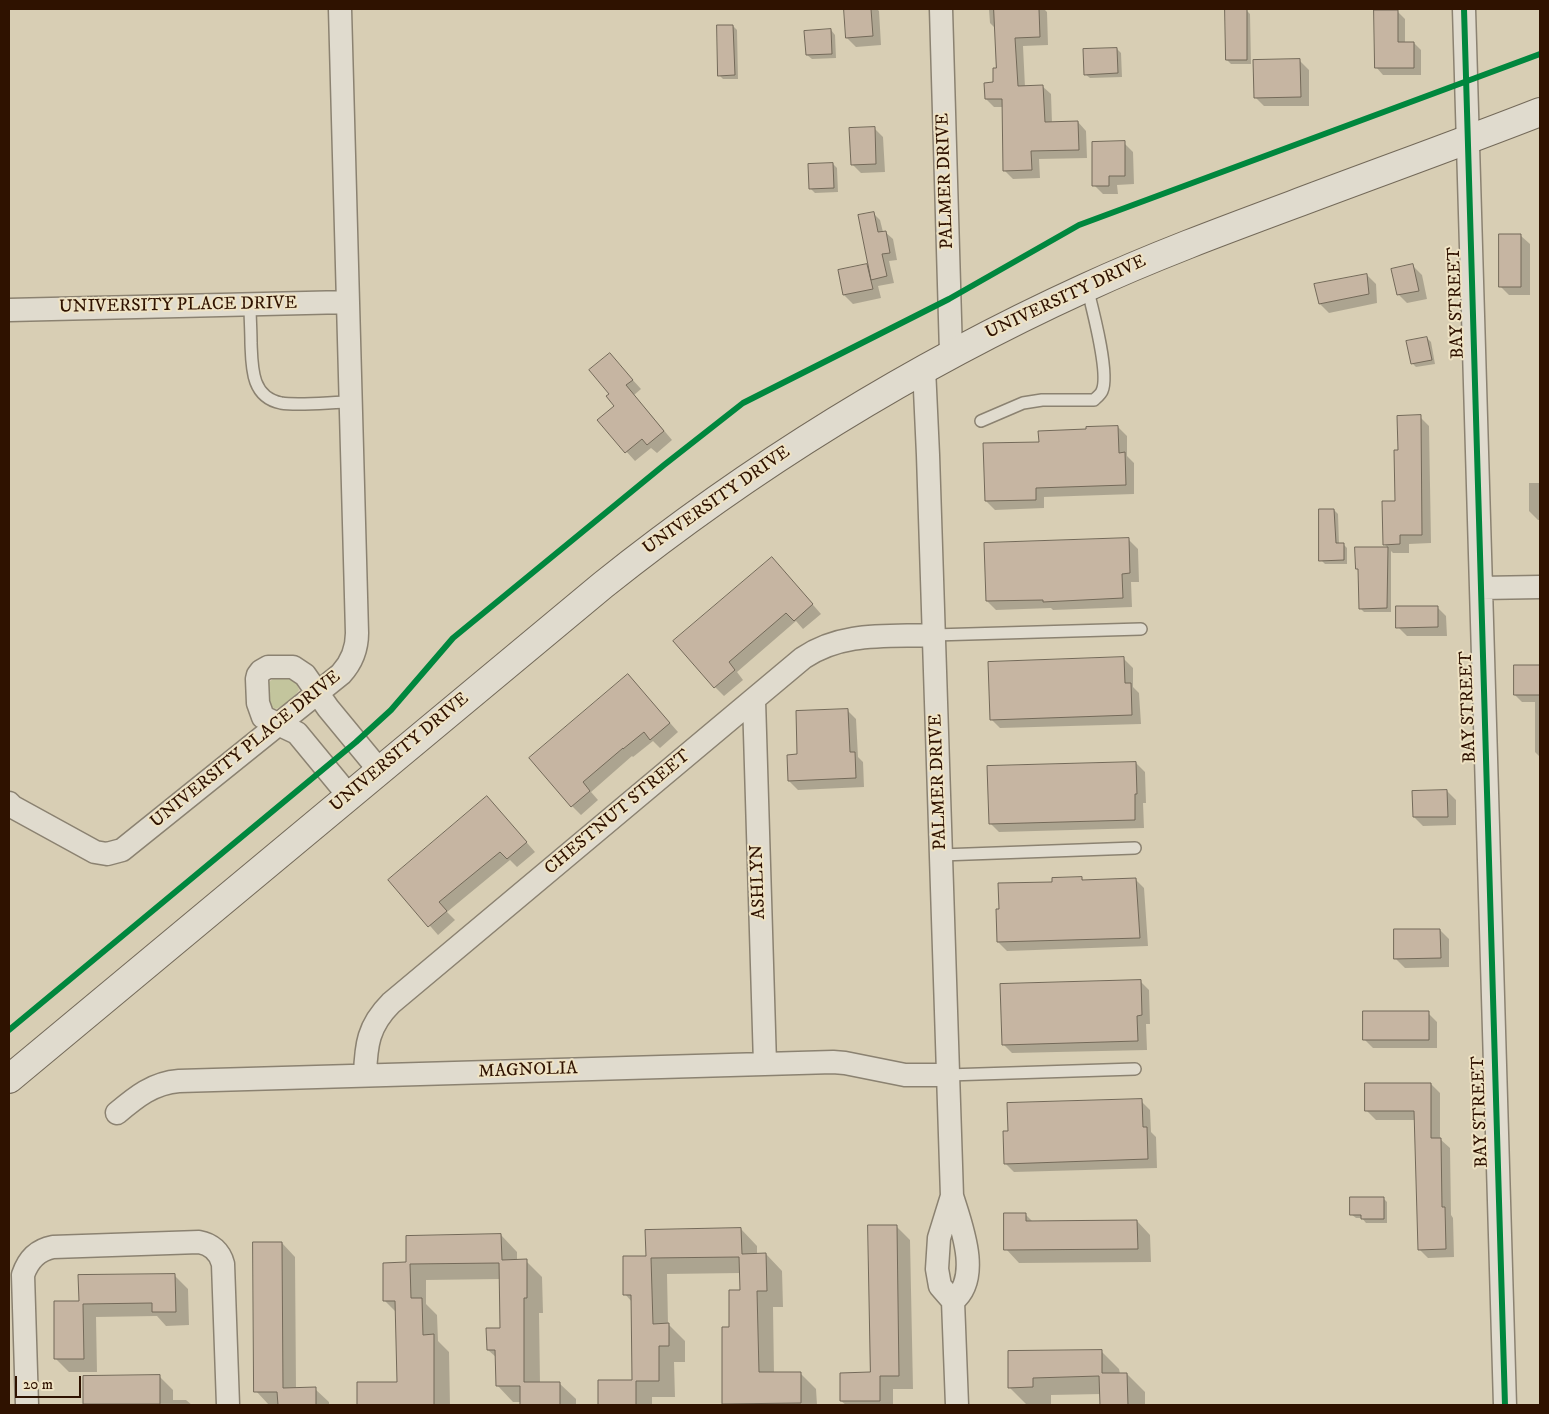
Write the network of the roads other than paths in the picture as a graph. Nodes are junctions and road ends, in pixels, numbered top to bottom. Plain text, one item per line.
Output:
1 (340, 9) edge
2 (941, 9) edge
3 (1464, 9) edge
4 (1540, 112) edge
5 (1468, 140) junction
6 (1087, 286) junction
7 (348, 302) junction
8 (250, 305) junction
9 (9, 310) edge
10 (951, 353) junction
11 (924, 368) junction
12 (351, 402) junction
13 (981, 421) dead end
14 (1540, 587) edge
15 (1481, 588) junction
16 (1140, 629) dead end
17 (934, 635) junction
18 (317, 693) junction
19 (754, 700) junction
20 (278, 724) junction
21 (380, 770) junction
22 (349, 796) junction
23 (9, 803) edge
24 (1135, 848) dead end
25 (941, 855) junction
26 (765, 1064) junction
27 (1135, 1069) dead end
28 (948, 1075) junction
29 (365, 1076) junction
30 (9, 1079) edge
31 (117, 1113) dead end
32 (952, 1196) junction
33 (954, 1301) junction
34 (27, 1405) edge
35 (228, 1405) edge
36 (957, 1405) edge
37 (1505, 1405) edge

1 - 7 street, UNIVERSITY PLACE DRIVE
2 - 10 street, PALMER DRIVE
3 - 5 street, BAY STREET
4 - 5 main road, UNIVERSITY DRIVE
5 - 6 main road, UNIVERSITY DRIVE
5 - 15 street, BAY STREET
6 - 10 main road, UNIVERSITY DRIVE
6 - 13 lane
7 - 8 street, UNIVERSITY PLACE DRIVE
7 - 12 street, UNIVERSITY PLACE DRIVE
8 - 9 street, UNIVERSITY PLACE DRIVE
8 - 12 lane
10 - 11 main road, UNIVERSITY DRIVE
11 - 17 street, PALMER DRIVE
11 - 21 main road, UNIVERSITY DRIVE
12 - 18 street, UNIVERSITY PLACE DRIVE
14 - 15 street
15 - 37 street, BAY STREET
16 - 17 lane
17 - 19 street, CHESTNUT STREET
17 - 25 street, PALMER DRIVE
18 - 20 street, UNIVERSITY PLACE DRIVE
18 - 20 street
18 - 21 street
19 - 26 street, ASHLYN
19 - 29 street, CHESTNUT STREET
20 - 22 street
20 - 23 street, UNIVERSITY PLACE DRIVE
21 - 22 main road, UNIVERSITY DRIVE
22 - 30 main road, UNIVERSITY DRIVE
24 - 25 lane
25 - 28 street, PALMER DRIVE
26 - 28 street, MAGNOLIA
26 - 29 street, MAGNOLIA
27 - 28 lane
28 - 32 street, PALMER DRIVE
29 - 31 street, MAGNOLIA
32 - 33 street, PALMER DRIVE
32 - 33 street, PALMER DRIVE
33 - 36 street
34 - 35 street

